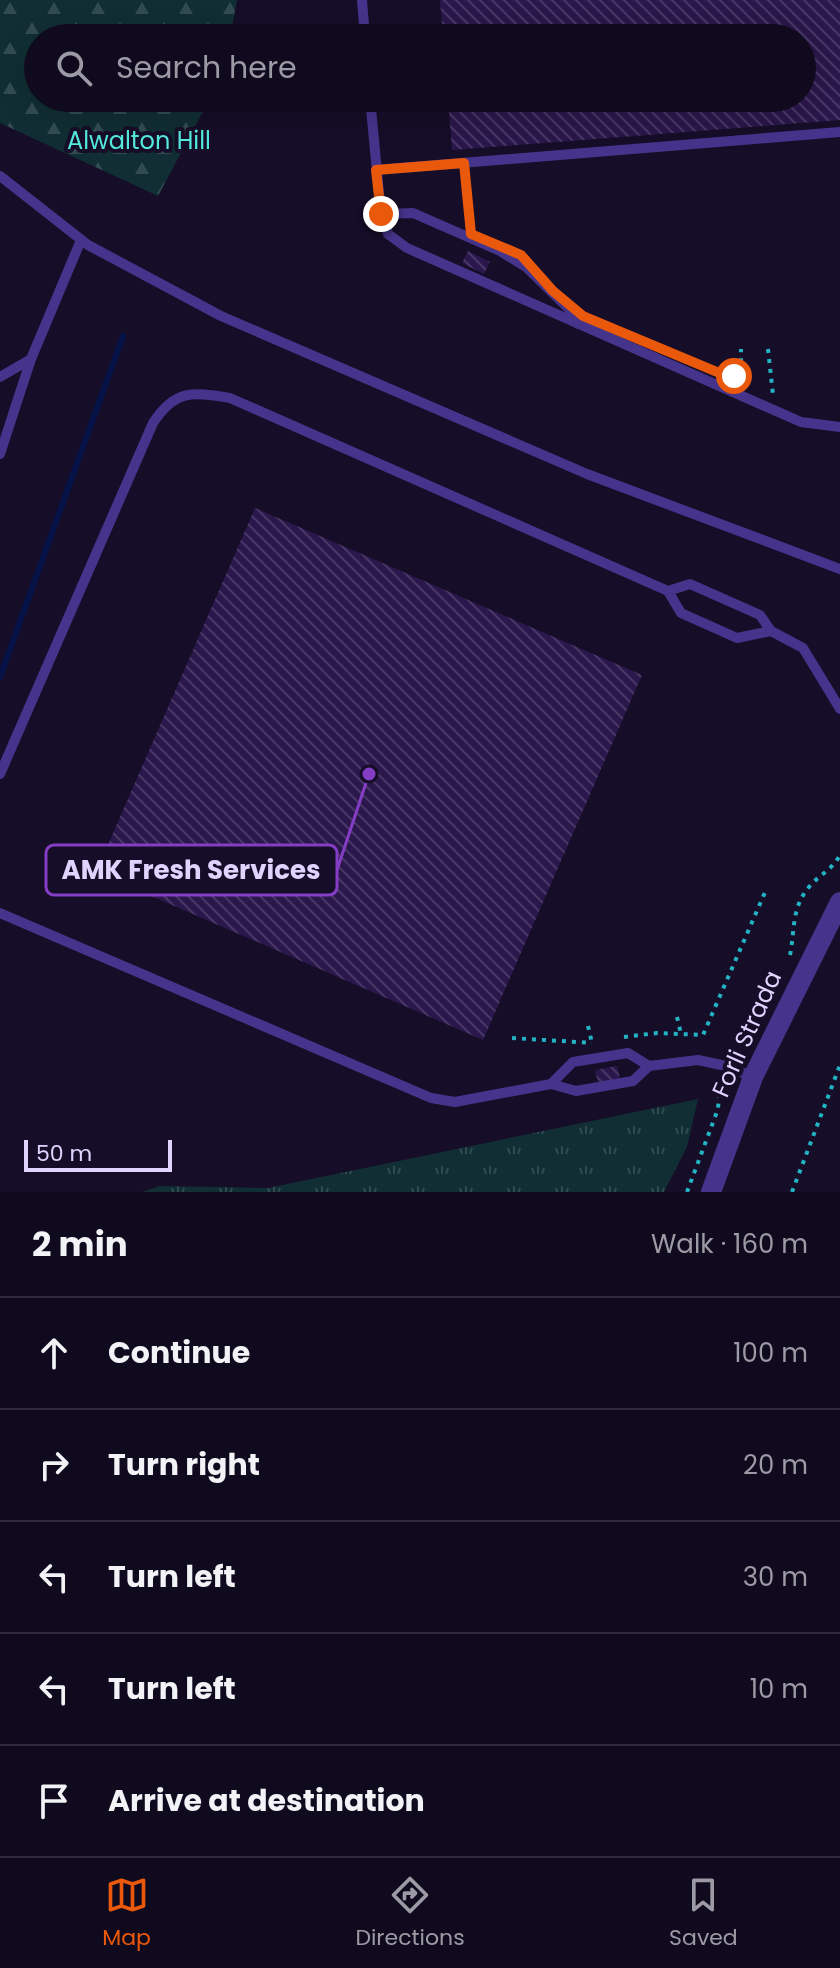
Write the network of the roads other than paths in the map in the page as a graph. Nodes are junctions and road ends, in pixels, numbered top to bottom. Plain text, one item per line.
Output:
1 (362, 0) edge
2 (364, 24) edge
3 (371, 112) edge
4 (840, 132) edge
5 (376, 170) junction
6 (1, 179) edge
7 (381, 214) junction
8 (81, 240) junction
9 (578, 324) junction
10 (31, 359) junction
11 (0, 377) edge
12 (840, 427) edge
13 (0, 454) edge
14 (840, 569) edge
15 (668, 591) junction
16 (771, 631) junction
17 (840, 709) edge
18 (0, 774) edge
19 (840, 902) edge
20 (0, 913) edge
21 (649, 1066) junction
22 (753, 1077) junction
23 (551, 1084) junction
24 (711, 1192) edge

1 - 2 lane
3 - 5 lane
4 - 5 lane
5 - 7 lane
6 - 8 lane
7 - 9 lane
7 - 9 lane
8 - 10 lane
8 - 14 lane
9 - 12 lane
10 - 11 lane
10 - 13 lane
15 - 16 lane
15 - 16 lane
15 - 18 lane
16 - 17 lane
19 - 22 street, Forli Strada
20 - 23 lane
21 - 22 lane
21 - 23 lane
21 - 23 lane
22 - 24 street, Forli Strada

